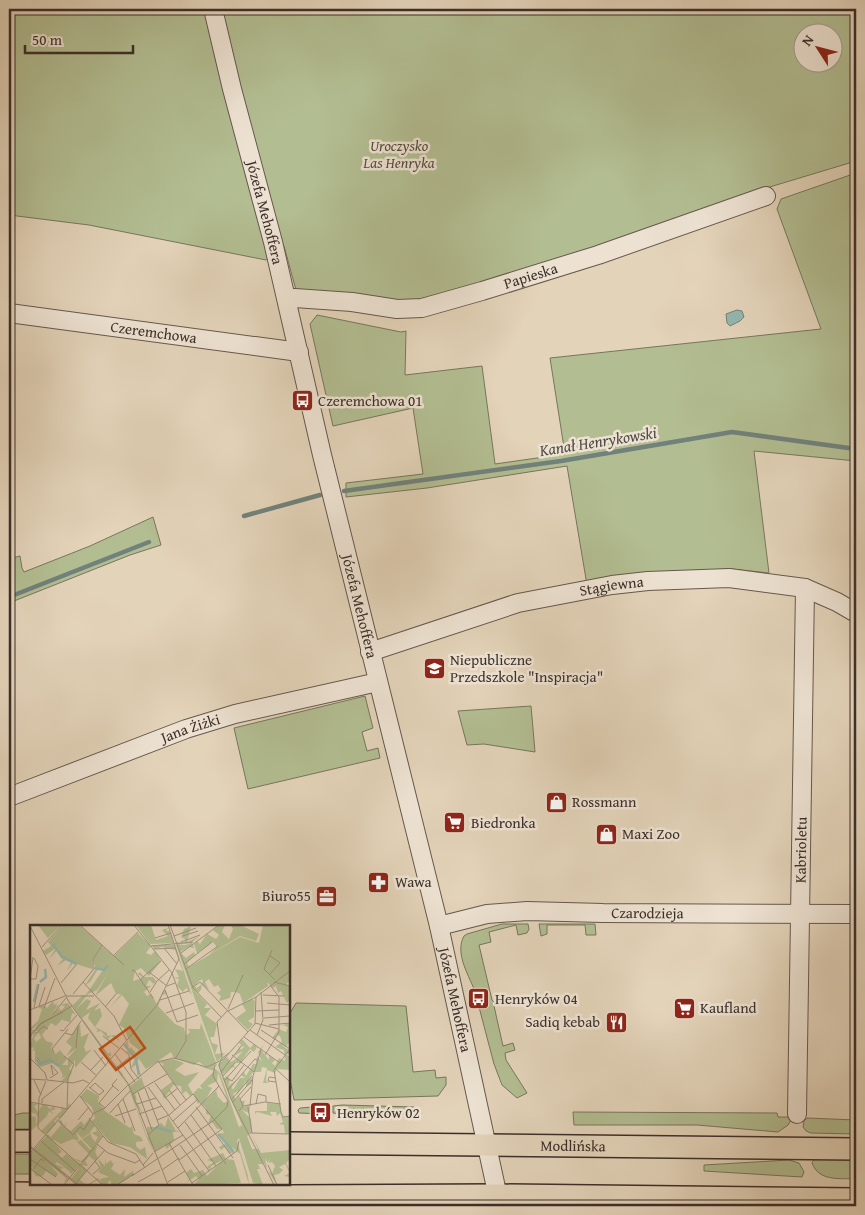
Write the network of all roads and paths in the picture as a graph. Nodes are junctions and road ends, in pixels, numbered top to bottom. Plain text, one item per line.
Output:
1 (213, 9) edge
2 (766, 196) dead end
3 (287, 299) junction
4 (9, 313) edge
5 (299, 352) junction
6 (805, 588) junction
7 (856, 613) edge
8 (370, 652) junction
9 (378, 682) junction
10 (9, 797) edge
11 (799, 913) junction
12 (856, 914) edge
13 (439, 926) junction
14 (797, 1114) dead end
15 (9, 1141) edge
16 (30, 1142) edge
17 (290, 1143) edge
18 (487, 1146) junction
19 (856, 1149) edge
20 (9, 1193) edge
21 (856, 1199) edge
22 (499, 1201) edge
23 (545, 1201) edge

1 - 3 street, Józefa Mehoffera
2 - 3 street, Papieska
3 - 5 street, Józefa Mehoffera
4 - 5 street, Czeremchowa
5 - 8 street, Józefa Mehoffera
6 - 7 street, Stągiewna
6 - 8 street, Stągiewna
6 - 11 street, Kabrioletu
8 - 9 street, Józefa Mehoffera
9 - 10 street, Jana Żiżki
9 - 13 street, Józefa Mehoffera
11 - 12 street, Czarodzieja
11 - 13 street, Czarodzieja
11 - 14 street, Kabrioletu
13 - 18 street, Józefa Mehoffera
15 - 16 main road
17 - 18 main road, Modlińska
18 - 19 main road, Modlińska
18 - 22 street, Józefa Mehoffera
20 - 22 main road
21 - 23 main road
22 - 23 main road

